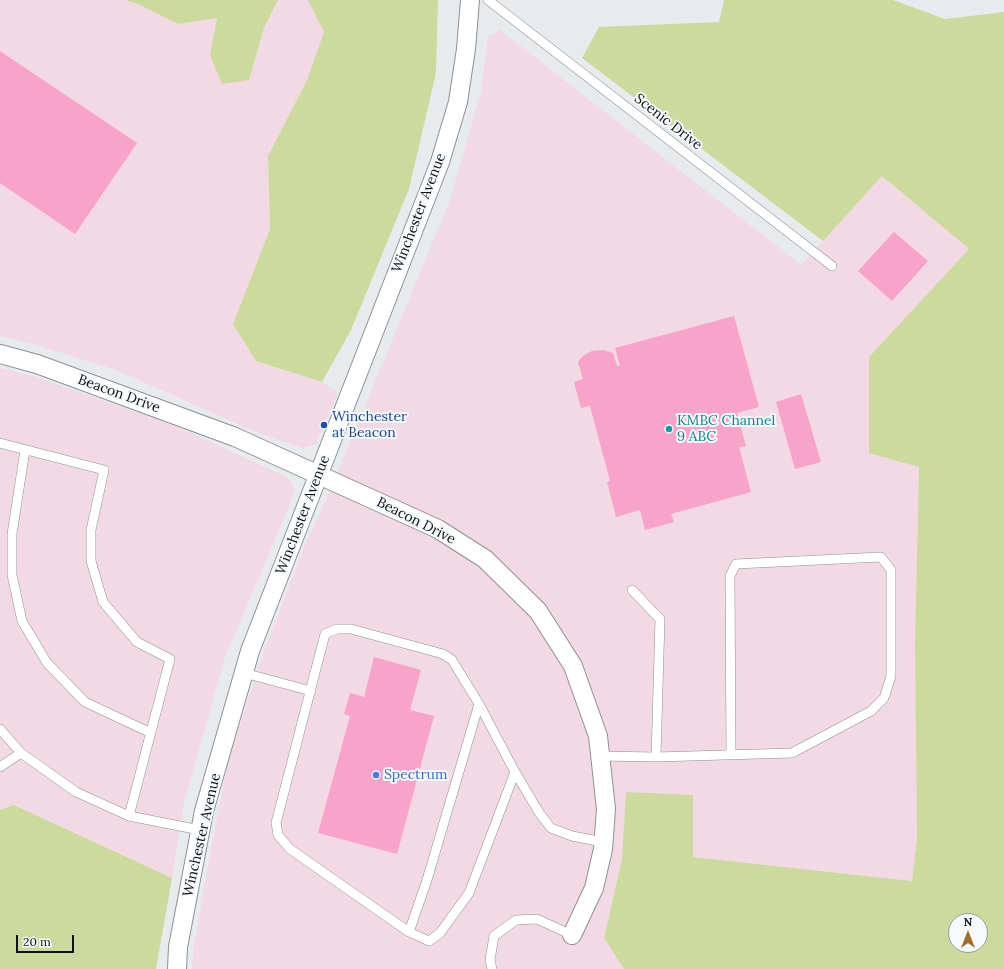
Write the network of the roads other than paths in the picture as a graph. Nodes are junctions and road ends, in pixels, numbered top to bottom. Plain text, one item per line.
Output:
1 (470, 0) edge
2 (488, 0) edge
3 (832, 266) dead end
4 (0, 354) edge
5 (0, 443) edge
6 (25, 450) junction
7 (318, 475) junction
8 (632, 590) dead end
9 (244, 673) junction
10 (310, 691) junction
11 (479, 704) junction
12 (0, 730) edge
13 (151, 733) junction
14 (20, 753) junction
15 (731, 754) junction
16 (600, 756) junction
17 (656, 757) junction
18 (0, 767) edge
19 (515, 772) junction
20 (129, 816) junction
21 (200, 830) junction
22 (603, 842) junction
23 (410, 932) junction
24 (572, 935) joint
25 (177, 969) edge
26 (492, 969) edge

1 - 7 street, Winchester Avenue
2 - 3 lane, Scenic Drive
4 - 7 street, Beacon Drive
5 - 6 lane
6 - 13 lane
6 - 13 lane
7 - 9 street, Winchester Avenue
7 - 16 street, Beacon Drive
8 - 17 lane
9 - 10 lane
9 - 21 street, Winchester Avenue
10 - 11 lane
10 - 23 lane
11 - 19 lane
11 - 23 lane
12 - 14 lane
13 - 20 lane
14 - 18 lane
14 - 20 lane
15 - 15 lane
15 - 17 lane
16 - 17 lane
16 - 22 street, Beacon Drive
19 - 22 lane
19 - 23 lane
20 - 21 lane
21 - 25 street, Winchester Avenue
22 - 24 street, Beacon Drive
24 - 26 lane

